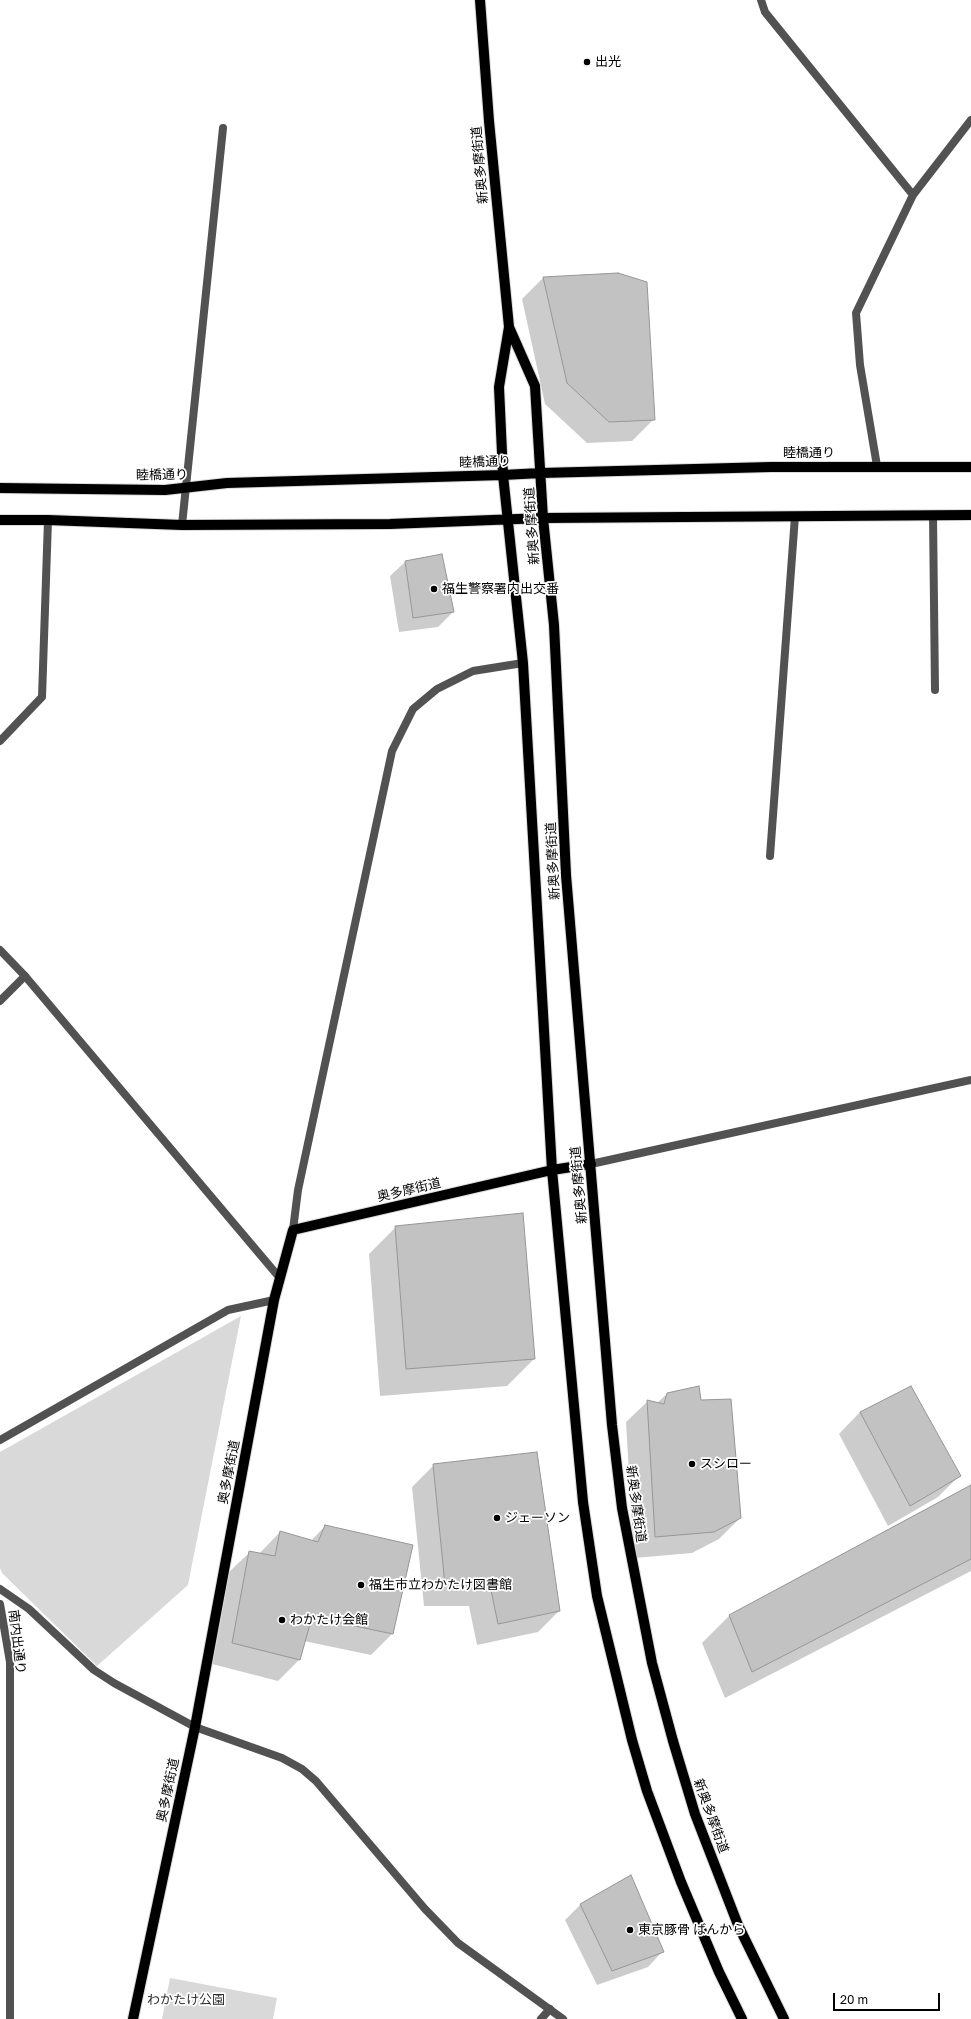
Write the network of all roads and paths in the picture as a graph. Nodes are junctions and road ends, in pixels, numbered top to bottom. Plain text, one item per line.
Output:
1 (480, 0) edge
2 (762, 0) edge
3 (971, 120) edge
4 (223, 128) dead end
5 (913, 195) junction
6 (509, 327) junction
7 (877, 466) junction
8 (971, 467) edge
9 (541, 472) junction
10 (503, 476) junction
11 (0, 488) edge
12 (186, 488) junction
13 (971, 515) edge
14 (795, 516) junction
15 (933, 516) junction
16 (543, 518) junction
17 (0, 520) edge
18 (48, 520) junction
19 (509, 520) junction
20 (182, 525) junction
21 (523, 663) junction
22 (935, 690) dead end
23 (0, 741) edge
24 (770, 856) dead end
25 (0, 950) edge
26 (25, 976) junction
27 (0, 1001) edge
28 (971, 1080) edge
29 (591, 1164) junction
30 (552, 1170) junction
31 (293, 1230) junction
32 (279, 1277) junction
33 (274, 1300) junction
34 (0, 1440) edge
35 (0, 1589) edge
36 (0, 1604) edge
37 (195, 1727) junction
38 (550, 2009) junction
39 (10, 2019) edge
40 (133, 2019) edge
41 (541, 2019) edge
42 (563, 2019) edge
43 (742, 2019) edge
44 (784, 2019) edge

1 - 6 main road, 新奥多摩街道
2 - 5 street
3 - 5 street
4 - 12 street
5 - 7 street
6 - 9 main road, 新奥多摩街道
6 - 10 main road, 新奥多摩街道
7 - 8 main road, 睦橋通り
7 - 9 main road, 睦橋通り
9 - 10 main road, 睦橋通り
9 - 16 main road, 新奥多摩街道
10 - 12 main road, 睦橋通り
10 - 19 main road, 新奥多摩街道
11 - 12 main road, 睦橋通り
12 - 20 street
13 - 15 main road
14 - 15 main road
14 - 16 main road
14 - 24 street
15 - 22 street
16 - 19 main road
16 - 29 main road, 新奥多摩街道
17 - 18 main road
18 - 20 main road
18 - 23 street
19 - 20 main road
19 - 21 main road, 新奥多摩街道
21 - 30 main road, 新奥多摩街道
21 - 31 street
25 - 26 street
26 - 27 street
26 - 32 street
28 - 29 street
29 - 30 main road, 奥多摩街道
29 - 44 main road, 新奥多摩街道
30 - 31 main road, 奥多摩街道
30 - 43 main road, 新奥多摩街道
31 - 32 main road, 奥多摩街道
32 - 33 main road, 奥多摩街道
33 - 34 street
33 - 37 main road, 奥多摩街道
35 - 37 street
36 - 39 street, 南内出通り
37 - 38 street
37 - 40 main road, 奥多摩街道
38 - 41 street
38 - 42 street

